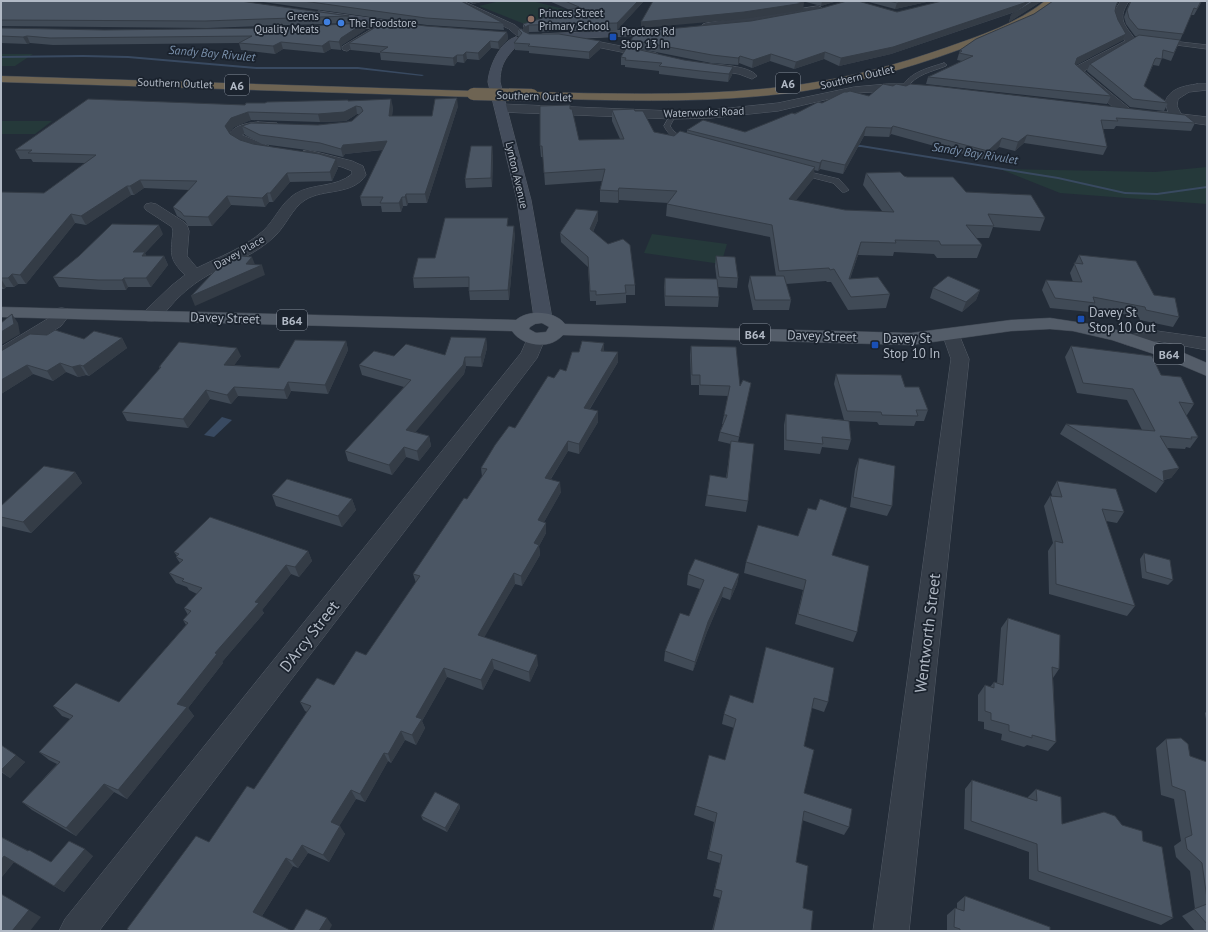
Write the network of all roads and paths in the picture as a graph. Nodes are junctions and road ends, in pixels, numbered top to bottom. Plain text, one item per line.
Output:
1 (456, 1) edge
2 (1050, 1) edge
3 (1125, 1) edge
4 (803, 2) edge
5 (791, 3) edge
6 (823, 9) junction
7 (1018, 10) edge
8 (312, 13) edge
9 (385, 24) junction
10 (420, 28) edge
11 (700, 28) edge
12 (323, 29) edge
13 (675, 31) edge
14 (596, 35) junction
15 (524, 36) junction
16 (560, 37) junction
17 (1159, 42) edge
18 (615, 47) junction
19 (347, 48) dead end
20 (1207, 48) edge
21 (669, 59) edge
22 (691, 64) edge
23 (944, 65) dead end
24 (1, 73) edge
25 (752, 76) dead end
26 (1, 79) edge
27 (905, 87) junction
28 (1207, 87) edge
29 (920, 88) edge
30 (471, 90) junction
31 (531, 92) junction
32 (501, 108) junction
33 (1104, 109) edge
34 (1125, 111) junction
35 (1138, 112) edge
36 (1153, 114) edge
37 (673, 115) junction
38 (1177, 117) junction
39 (1207, 121) edge
40 (285, 127) edge
41 (697, 145) edge
42 (278, 151) edge
43 (292, 152) edge
44 (789, 169) edge
45 (845, 190) dead end
46 (151, 207) dead end
47 (179, 225) junction
48 (157, 226) edge
49 (195, 276) junction
50 (1, 312) edge
51 (62, 313) junction
52 (150, 316) junction
53 (540, 328) junction
54 (952, 336) junction
55 (1131, 340) junction
56 (1207, 344) edge
57 (1, 355) edge
58 (1207, 370) edge
59 (77, 931) edge
60 (891, 931) edge

1 - 15 street
2 - 31 highway, Southern Outlet / A6
3 - 34 street
4 - 6 street
5 - 6 street
6 - 11 street
7 - 31 highway, Southern Outlet / A6
8 - 9 street
9 - 10 street
9 - 12 street
9 - 19 street
13 - 14 street
14 - 16 street
14 - 18 street
15 - 16 street
15 - 32 street, Lynton Avenue
16 - 18 street
17 - 20 lane
18 - 21 street
22 - 25 street
23 - 27 lane
24 - 30 highway, Southern Outlet / A6
26 - 30 highway, Southern Outlet / A6
27 - 29 street, Waterworks Road
27 - 37 street, Waterworks Road
28 - 38 street
30 - 31 highway, Southern Outlet / A6, bridge
32 - 37 street, Waterworks Road
32 - 53 street, Lynton Avenue
33 - 34 street
34 - 35 street
36 - 38 street
37 - 41 lane
38 - 39 street
40 - 42 street
43 - 49 street, Davey Place
44 - 45 lane
46 - 47 street
47 - 48 street
47 - 49 street
49 - 52 street, Davey Place
50 - 51 main road, Davey Street / B64
51 - 52 main road, Davey Street / B64
51 - 57 street
52 - 53 main road, Davey Street / B64
53 - 54 main road, Davey Street / B64
53 - 59 street, D'Arcy Street
54 - 55 main road, Davey Street / B64
54 - 60 street, Wentworth Street
55 - 56 street
55 - 58 main road, B64

